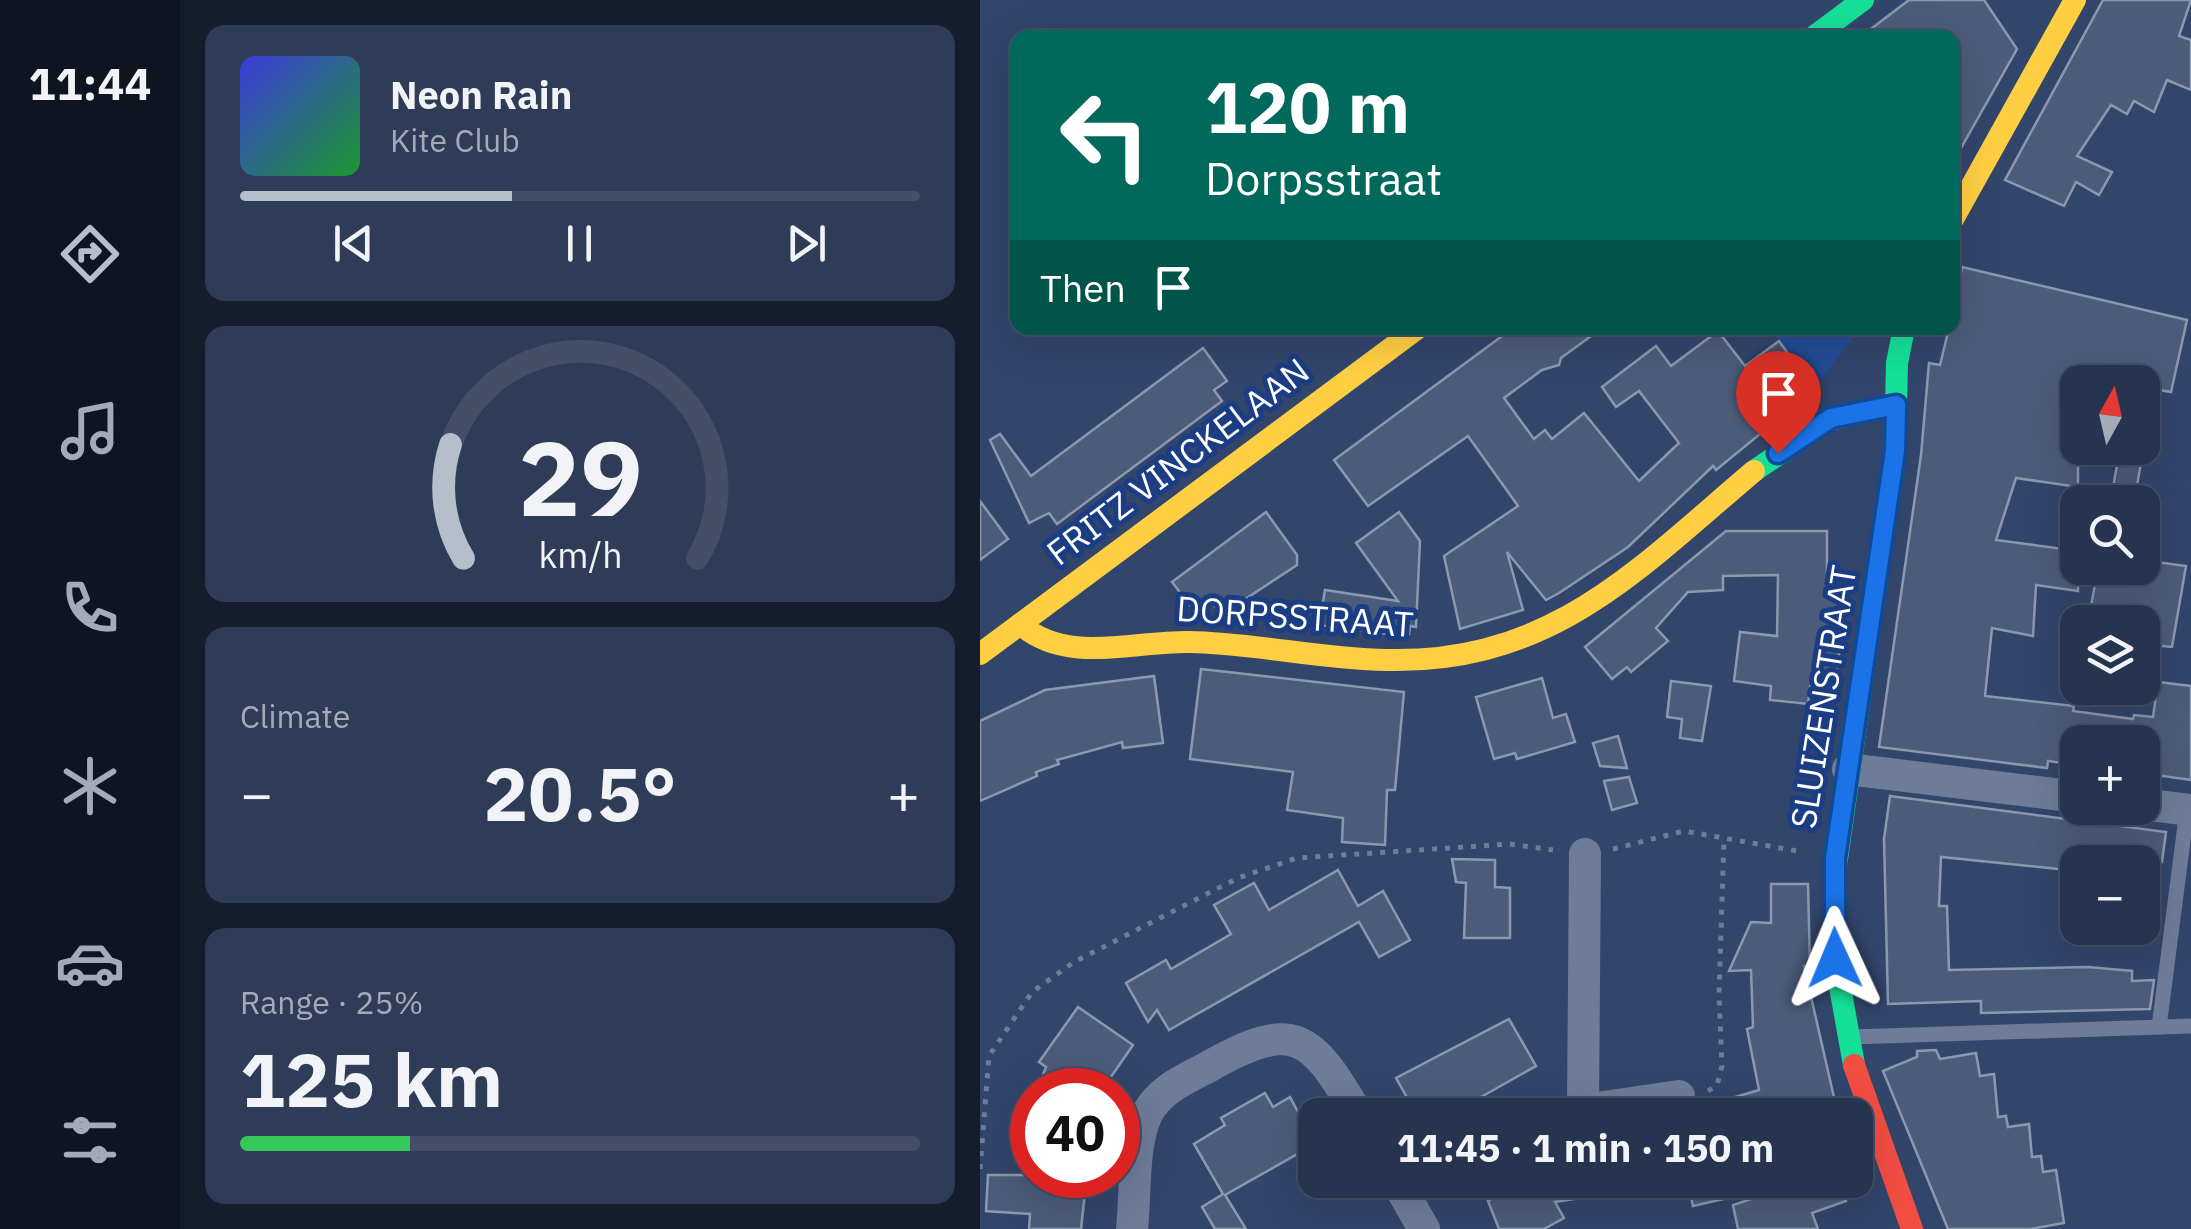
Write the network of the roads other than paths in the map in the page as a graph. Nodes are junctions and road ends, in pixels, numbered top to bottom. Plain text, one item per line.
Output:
1 (1863, 0) edge
2 (2076, 0) edge
3 (1823, 30) edge
4 (1960, 207) edge
5 (1409, 335) edge
6 (1902, 335) edge
7 (1896, 405) junction
8 (1020, 624) junction
9 (980, 654) edge
10 (1848, 769) junction
11 (2060, 794) edge
12 (2160, 806) edge
13 (2189, 810) edge
14 (1585, 854) road end
15 (2191, 1026) edge
16 (2159, 1027) junction
17 (1847, 1037) junction
18 (1679, 1096) road end
19 (1348, 1098) edge
20 (1583, 1098) edge
21 (1665, 1098) edge
22 (1413, 1198) edge
23 (1132, 1229) edge
24 (1424, 1229) edge
25 (1912, 1229) edge

1 - 3 street
2 - 4 street
5 - 8 street, FRITZ VINCKELAAN
6 - 7 street
7 - 8 street, DORPSSTRAAT
7 - 10 street, SLUIZENSTRAAT
8 - 9 street, FRITZ VINCKELAAN
10 - 11 street
10 - 17 street, SLUIZENSTRAAT
12 - 13 street
13 - 16 lane
14 - 20 street
15 - 16 lane
16 - 17 lane
17 - 25 street, SLUIZENSTRAAT
18 - 21 street
19 - 23 street
22 - 24 street

